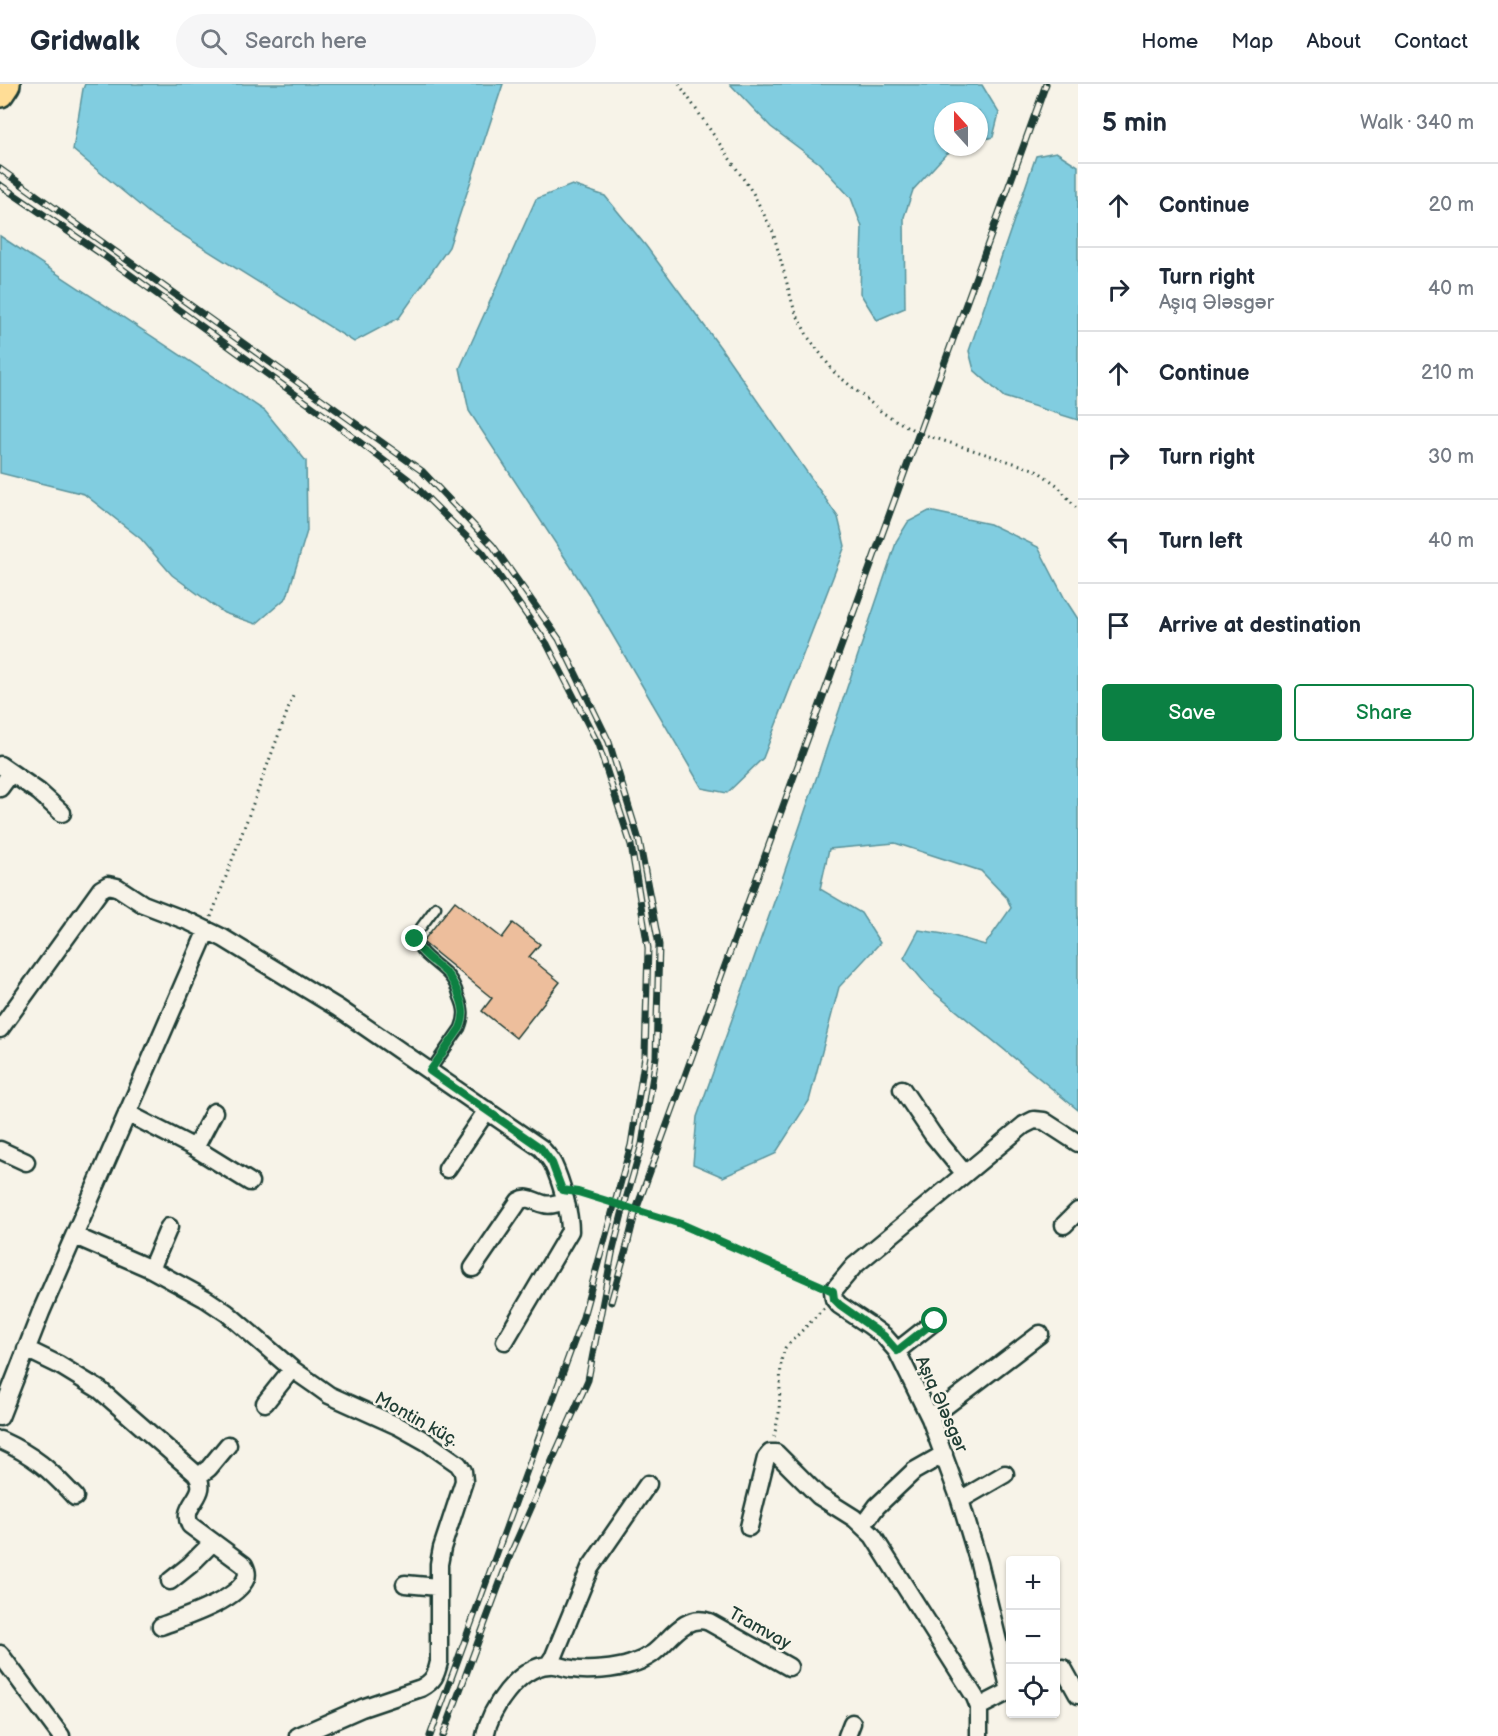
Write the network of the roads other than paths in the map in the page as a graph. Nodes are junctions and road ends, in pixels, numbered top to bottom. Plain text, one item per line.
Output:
1 (6, 84) edge
2 (0, 93) edge
3 (5, 769) edge
4 (0, 788) edge
5 (62, 813) dead end
6 (436, 907) dead end
7 (207, 930) junction
8 (0, 1029) edge
9 (430, 1071) junction
10 (902, 1089) dead end
11 (487, 1110) junction
12 (214, 1112) dead end
13 (127, 1113) junction
14 (1078, 1143) edge
15 (195, 1148) junction
16 (0, 1150) edge
17 (26, 1162) dead end
18 (447, 1169) dead end
19 (965, 1174) junction
20 (250, 1182) dead end
21 (563, 1196) junction
22 (1078, 1211) edge
23 (1064, 1225) dead end
24 (169, 1227) dead end
25 (75, 1236) junction
26 (472, 1268) dead end
27 (151, 1269) junction
28 (935, 1321) dead end
29 (1040, 1335) dead end
30 (505, 1341) dead end
31 (26, 1349) junction
32 (897, 1351) junction
33 (292, 1369) junction
34 (266, 1403) dead end
35 (0, 1417) edge
36 (930, 1418) junction
37 (0, 1440) edge
38 (228, 1445) dead end
39 (944, 1454) junction
40 (1005, 1474) dead end
41 (199, 1476) junction
42 (648, 1484) dead end
43 (75, 1497) dead end
44 (960, 1500) junction
45 (863, 1525) junction
46 (749, 1527) dead end
47 (213, 1542) junction
48 (170, 1581) dead end
49 (405, 1584) dead end
50 (438, 1587) junction
51 (161, 1626) dead end
52 (0, 1654) edge
53 (548, 1665) junction
54 (1066, 1666) edge
55 (789, 1667) dead end
56 (1006, 1674) edge
57 (1006, 1693) edge
58 (1078, 1695) edge
59 (979, 1707) junction
60 (61, 1736) edge
61 (298, 1736) edge
62 (485, 1736) edge
63 (979, 1736) edge

1 - 2 main road
3 - 4 street
3 - 5 street
6 - 9 lane
7 - 8 street
7 - 9 street
7 - 13 street
9 - 11 street
10 - 19 street
11 - 18 street
11 - 21 street
12 - 15 street
13 - 15 street
13 - 25 street
14 - 19 street
15 - 20 street
16 - 17 street
19 - 32 street, Aşıq Ələsgər
21 - 26 street
21 - 30 street
22 - 23 street
24 - 27 street
25 - 27 street, Montin küç.
25 - 31 street
27 - 33 street, Montin küç.
28 - 32 street
29 - 36 street
31 - 35 street
31 - 41 street
32 - 36 street, Aşıq Ələsgər
33 - 34 street
33 - 50 street, Montin küç.
36 - 39 street, Aşıq Ələsgər
37 - 43 street
38 - 41 street
39 - 44 street, Aşıq Ələsgər
39 - 45 street
40 - 44 street
41 - 47 street
42 - 53 street
44 - 56 street, Aşıq Ələsgər
45 - 46 street
45 - 59 street
47 - 48 street
47 - 51 street
49 - 50 street
50 - 61 street, Montin küç.
52 - 60 street
53 - 55 street, Tramvay
53 - 62 street
54 - 58 street
57 - 59 street
59 - 63 street

